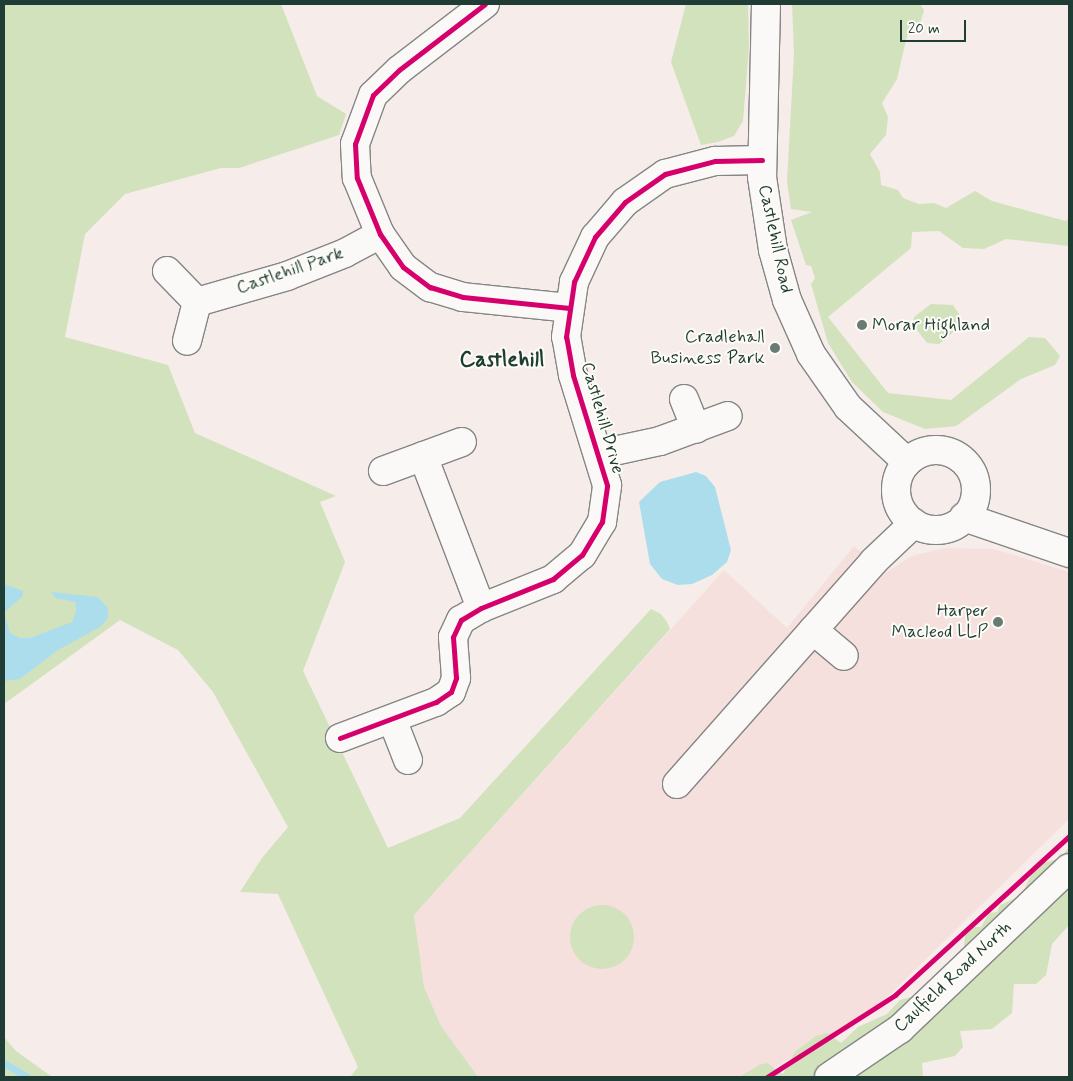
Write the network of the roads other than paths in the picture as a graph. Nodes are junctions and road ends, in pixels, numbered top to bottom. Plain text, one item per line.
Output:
1 (485, 4) edge
2 (766, 4) edge
3 (762, 160) junction
4 (380, 234) junction
5 (167, 271) dead end
6 (198, 302) junction
7 (568, 308) junction
8 (187, 341) dead end
9 (684, 399) dead end
10 (728, 416) dead end
11 (696, 429) junction
12 (462, 442) dead end
13 (600, 454) junction
14 (423, 456) junction
15 (907, 462) junction
16 (383, 470) dead end
17 (964, 517) junction
18 (914, 523) junction
19 (1069, 553) edge
20 (481, 608) junction
21 (814, 630) junction
22 (844, 656) dead end
23 (392, 719) junction
24 (340, 738) dead end
25 (408, 760) dead end
26 (678, 784) dead end
27 (1069, 868) edge
28 (829, 1077) edge

1 - 4 street
2 - 3 street, Castlehill Road
3 - 7 street, Castlehill Drive
3 - 15 street, Castlehill Road
4 - 6 street, Castlehill Park
4 - 7 street
5 - 6 street
6 - 8 street
7 - 13 street, Castlehill Drive
9 - 11 street
10 - 11 street
11 - 13 street
12 - 14 street
13 - 20 street, Castlehill Drive
14 - 16 street
14 - 20 street
15 - 17 street
15 - 18 street
17 - 18 street
17 - 19 street
18 - 21 street
20 - 23 street, Castlehill Drive
21 - 22 street
21 - 26 street
23 - 24 street, Castlehill Drive
23 - 25 street
27 - 28 street, Caulfield Road North

